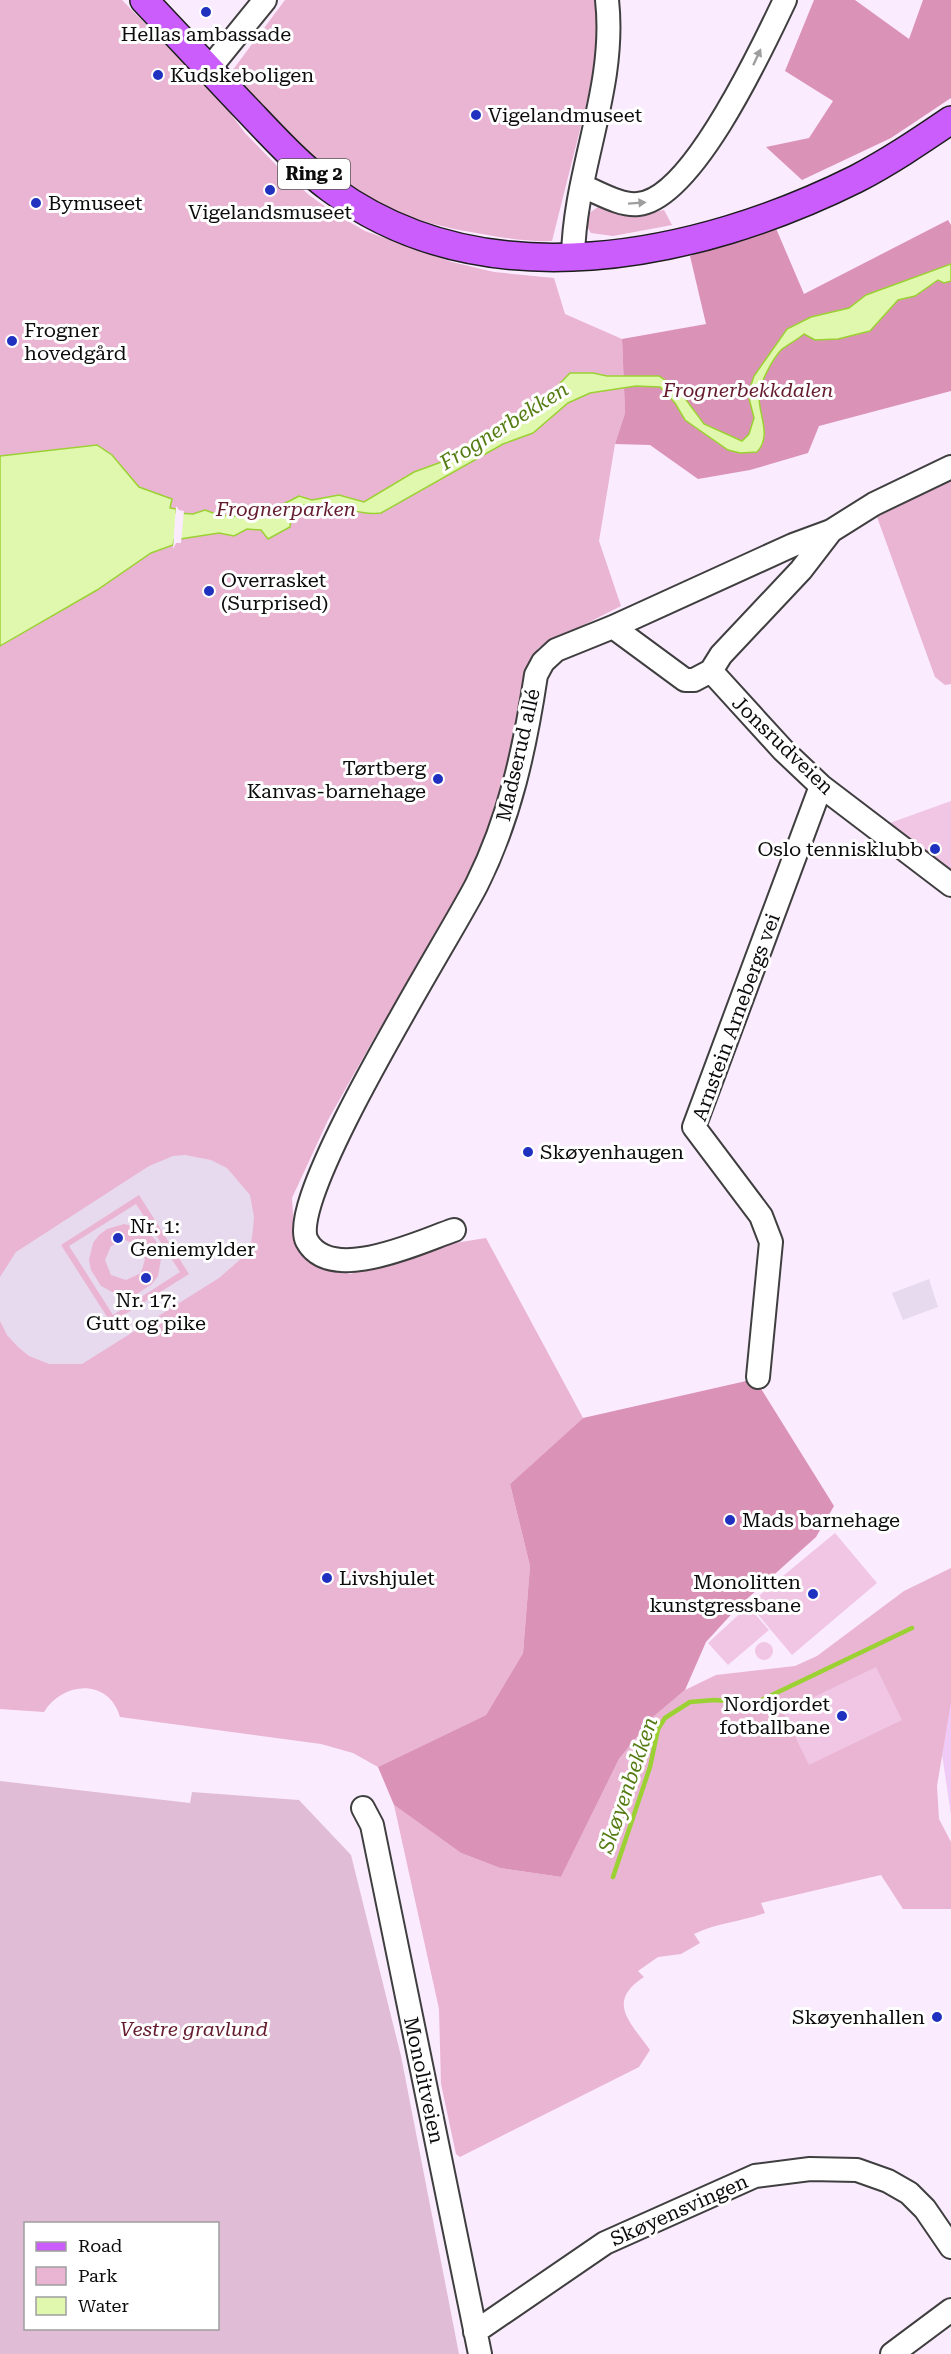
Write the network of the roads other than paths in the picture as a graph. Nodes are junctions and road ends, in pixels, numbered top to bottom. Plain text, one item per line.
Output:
1 (144, 0) edge
2 (265, 0) edge
3 (607, 0) edge
4 (784, 0) edge
5 (209, 69) junction
6 (951, 120) edge
7 (582, 186) junction
8 (573, 258) junction
9 (951, 467) edge
10 (831, 531) junction
11 (613, 627) junction
12 (711, 671) junction
13 (821, 786) junction
14 (951, 885) edge
15 (454, 1230) dead end
16 (758, 1377) dead end
17 (363, 1808) dead end
18 (951, 2247) edge
19 (951, 2310) edge
20 (475, 2332) junction
21 (480, 2354) edge
22 (892, 2354) edge

1 - 5 main road, Ring 2
2 - 5 street
3 - 7 street
7 -> 4 street
5 - 8 main road, Ring 2
6 - 8 main road, Ring 2
7 - 8 street
9 - 10 street, Madserud allé
10 - 11 street, Madserud allé
10 - 12 street
11 - 12 street
11 - 15 street, Madserud allé
12 - 13 street, Jonsrudveien
13 - 14 street, Jonsrudveien
13 - 16 street, Arnstein Arnebergs vei
17 - 20 street, Monolitveien
18 - 20 street, Skøyensvingen
19 - 22 street
20 - 21 street, Monolitveien

